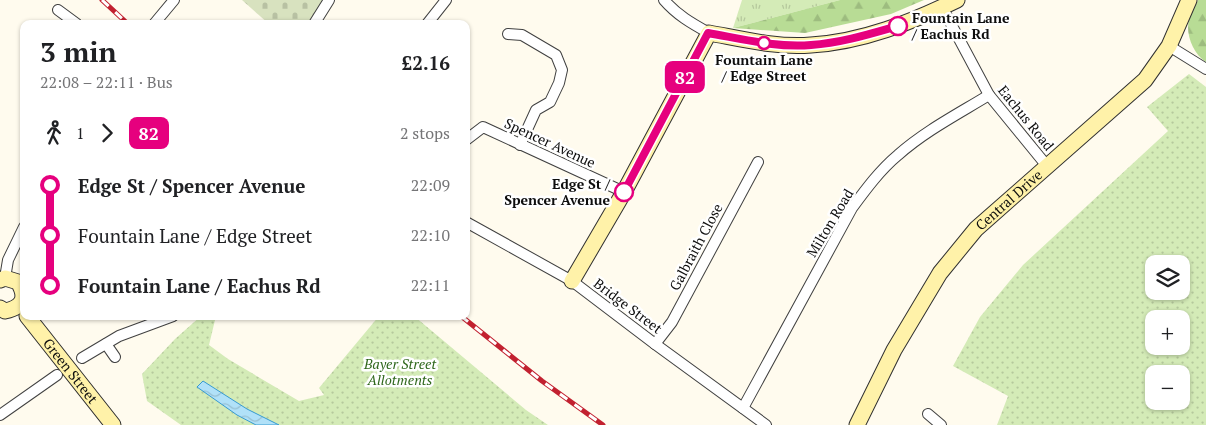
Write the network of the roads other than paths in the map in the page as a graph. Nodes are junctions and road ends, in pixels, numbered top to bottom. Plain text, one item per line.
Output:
1 (174, 0) edge
2 (329, 0) edge
3 (446, 0) edge
4 (664, 0) edge
5 (957, 0) edge
6 (1189, 0) edge
7 (942, 7) junction
8 (58, 10) dead end
9 (72, 20) edge
10 (158, 20) edge
11 (316, 20) edge
12 (430, 20) edge
13 (708, 33) junction
14 (508, 34) dead end
15 (1169, 46) junction
16 (1206, 69) edge
17 (988, 95) junction
18 (470, 137) edge
19 (520, 145) junction
20 (758, 162) dead end
21 (1047, 166) junction
22 (624, 192) junction
23 (470, 224) edge
24 (20, 235) edge
25 (3, 279) edge
26 (572, 281) junction
27 (20, 290) edge
28 (20, 304) edge
29 (0, 308) edge
30 (36, 320) edge
31 (162, 320) edge
32 (106, 344) junction
33 (656, 344) junction
34 (115, 357) dead end
35 (82, 358) dead end
36 (57, 375) dead end
37 (743, 408) junction
38 (928, 414) dead end
39 (0, 415) edge
40 (113, 425) edge
41 (766, 425) edge
42 (857, 425) edge
43 (941, 425) edge

1 - 10 street
2 - 11 street
3 - 12 street
4 - 13 street
5 - 7 street
6 - 15 street, Central Drive
7 - 13 street
7 - 17 street, Eachus Road
8 - 9 street
13 - 22 street
14 - 19 street
15 - 16 street
15 - 21 street, Central Drive
17 - 21 street, Eachus Road
17 - 37 street, Milton Road
18 - 19 street, Spencer Avenue
19 - 22 street, Spencer Avenue
20 - 33 street, Galbraith Close
21 - 42 street, Central Drive
22 - 26 street
23 - 26 street, Bridge Street
24 - 25 street
25 - 27 street, Green Street
26 - 33 street, Bridge Street
28 - 29 street
30 - 40 street, Green Street
31 - 32 street
32 - 34 street
32 - 35 street
33 - 37 street, Bridge Street
36 - 39 street
37 - 41 street, Bridge Street
38 - 43 street

